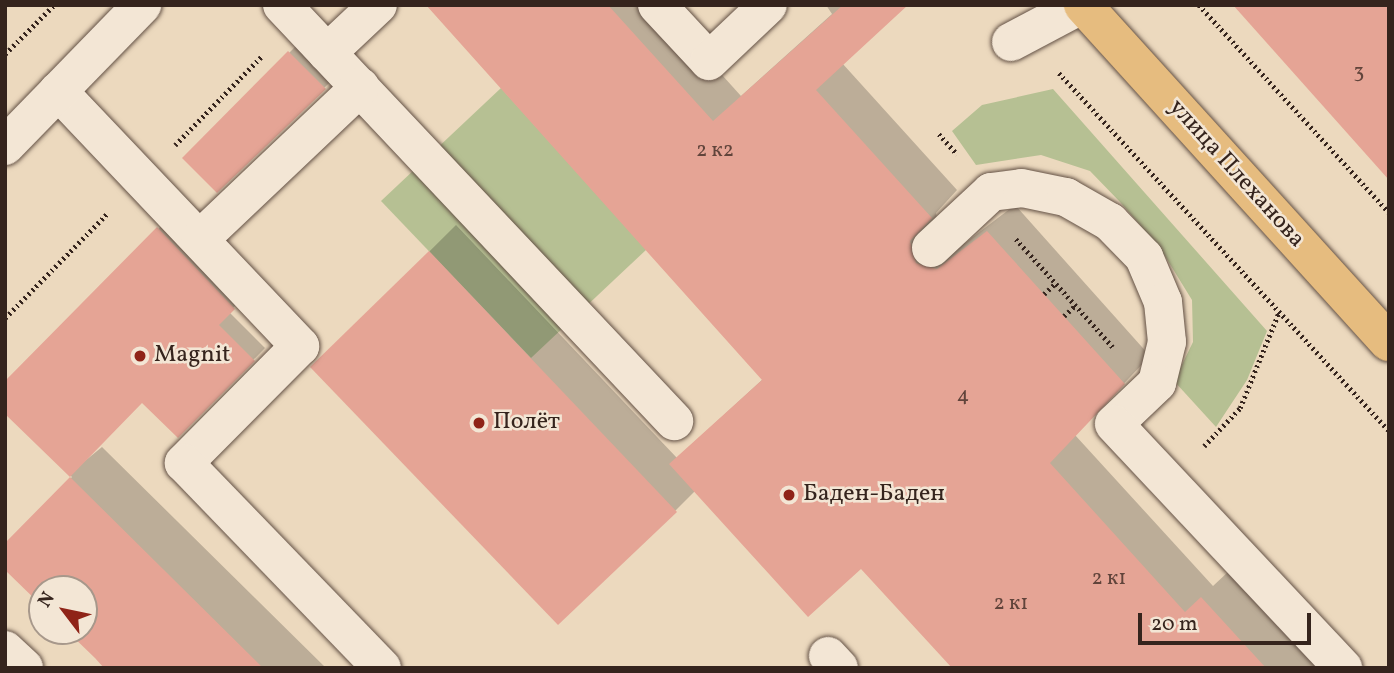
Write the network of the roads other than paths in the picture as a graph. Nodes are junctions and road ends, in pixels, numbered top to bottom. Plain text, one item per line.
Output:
1 (142, 5) edge
2 (282, 5) edge
3 (378, 5) edge
4 (657, 5) edge
5 (768, 5) edge
6 (1082, 5) edge
7 (1018, 39) road end
8 (327, 53) junction
9 (360, 87) junction
10 (58, 92) junction
11 (8, 138) edge
12 (200, 239) junction
13 (931, 248) dead end
14 (1389, 342) edge
15 (674, 421) dead end
16 (5, 650) edge
17 (24, 668) edge
18 (382, 668) edge
19 (1343, 668) edge

1 - 10 street
2 - 8 street
3 - 8 street
4 - 5 street
6 - 7 street
6 - 14 main road, улица Плеханова
8 - 9 street
9 - 12 street
9 - 15 street
10 - 11 street
10 - 12 street
12 - 18 street
13 - 19 street
16 - 17 street

